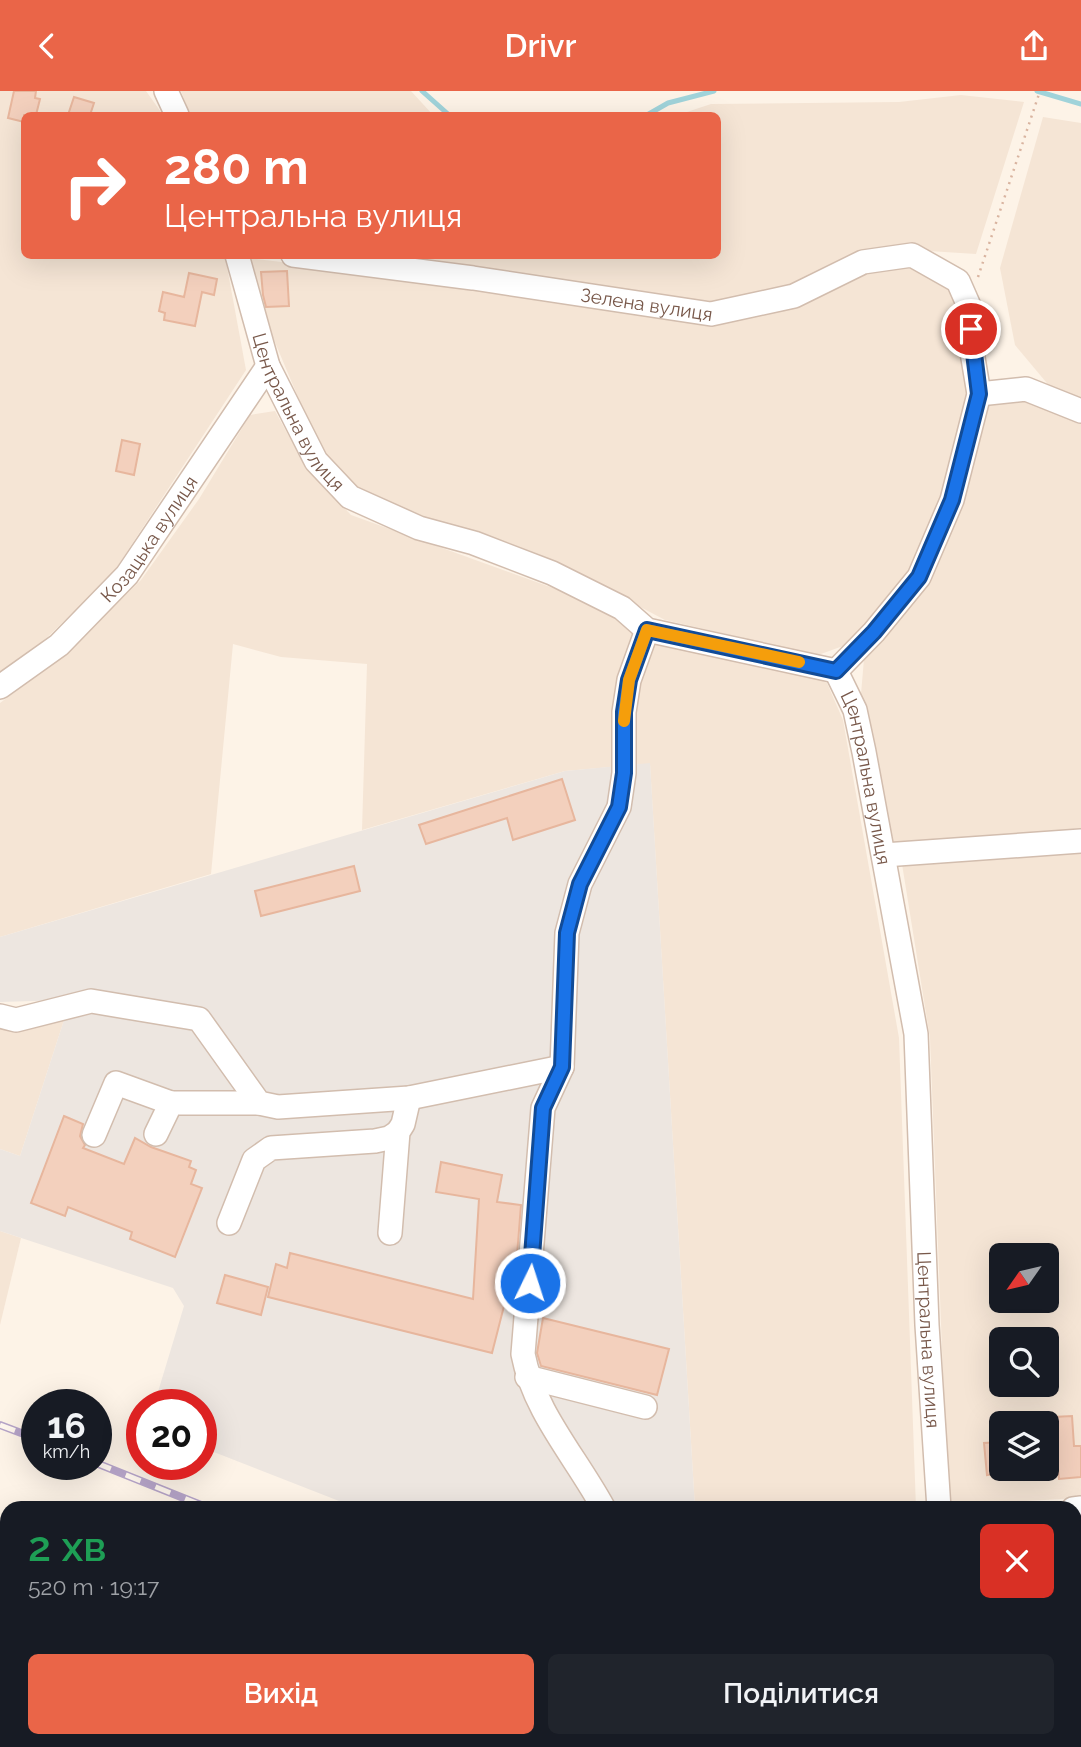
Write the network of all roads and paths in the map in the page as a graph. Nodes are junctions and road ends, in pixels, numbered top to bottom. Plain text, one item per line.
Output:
1 (166, 91) edge
2 (1040, 91) edge
3 (176, 112) edge
4 (238, 259) edge
5 (324, 259) edge
6 (969, 306) junction
7 (268, 366) junction
8 (979, 394) junction
9 (1081, 411) edge
10 (647, 630) junction
11 (836, 671) junction
12 (0, 687) edge
13 (1081, 841) edge
14 (884, 855) junction
15 (0, 1016) edge
16 (562, 1067) junction
17 (409, 1098) junction
18 (171, 1103) junction
19 (259, 1103) junction
20 (398, 1132) junction
21 (94, 1135) dead end
22 (156, 1135) dead end
23 (229, 1223) dead end
24 (390, 1233) dead end
25 (527, 1377) junction
26 (645, 1408) dead end
27 (599, 1501) edge
28 (938, 1501) edge

1 - 3 street
2 - 6 path
4 - 7 street, Центральна вулиця
5 - 6 street, Зелена вулиця
6 - 8 street
7 - 10 street, Центральна вулиця
7 - 12 street, Козацька вулиця
8 - 9 street
8 - 11 street
10 - 11 street, Центральна вулиця
10 - 16 street
11 - 14 street, Центральна вулиця
13 - 14 street
14 - 28 street, Центральна вулиця
15 - 19 street
16 - 17 street
16 - 25 street
17 - 19 street
17 - 20 street
18 - 19 street
18 - 21 street
18 - 22 street
20 - 23 street
20 - 24 street
25 - 26 street
25 - 27 street

